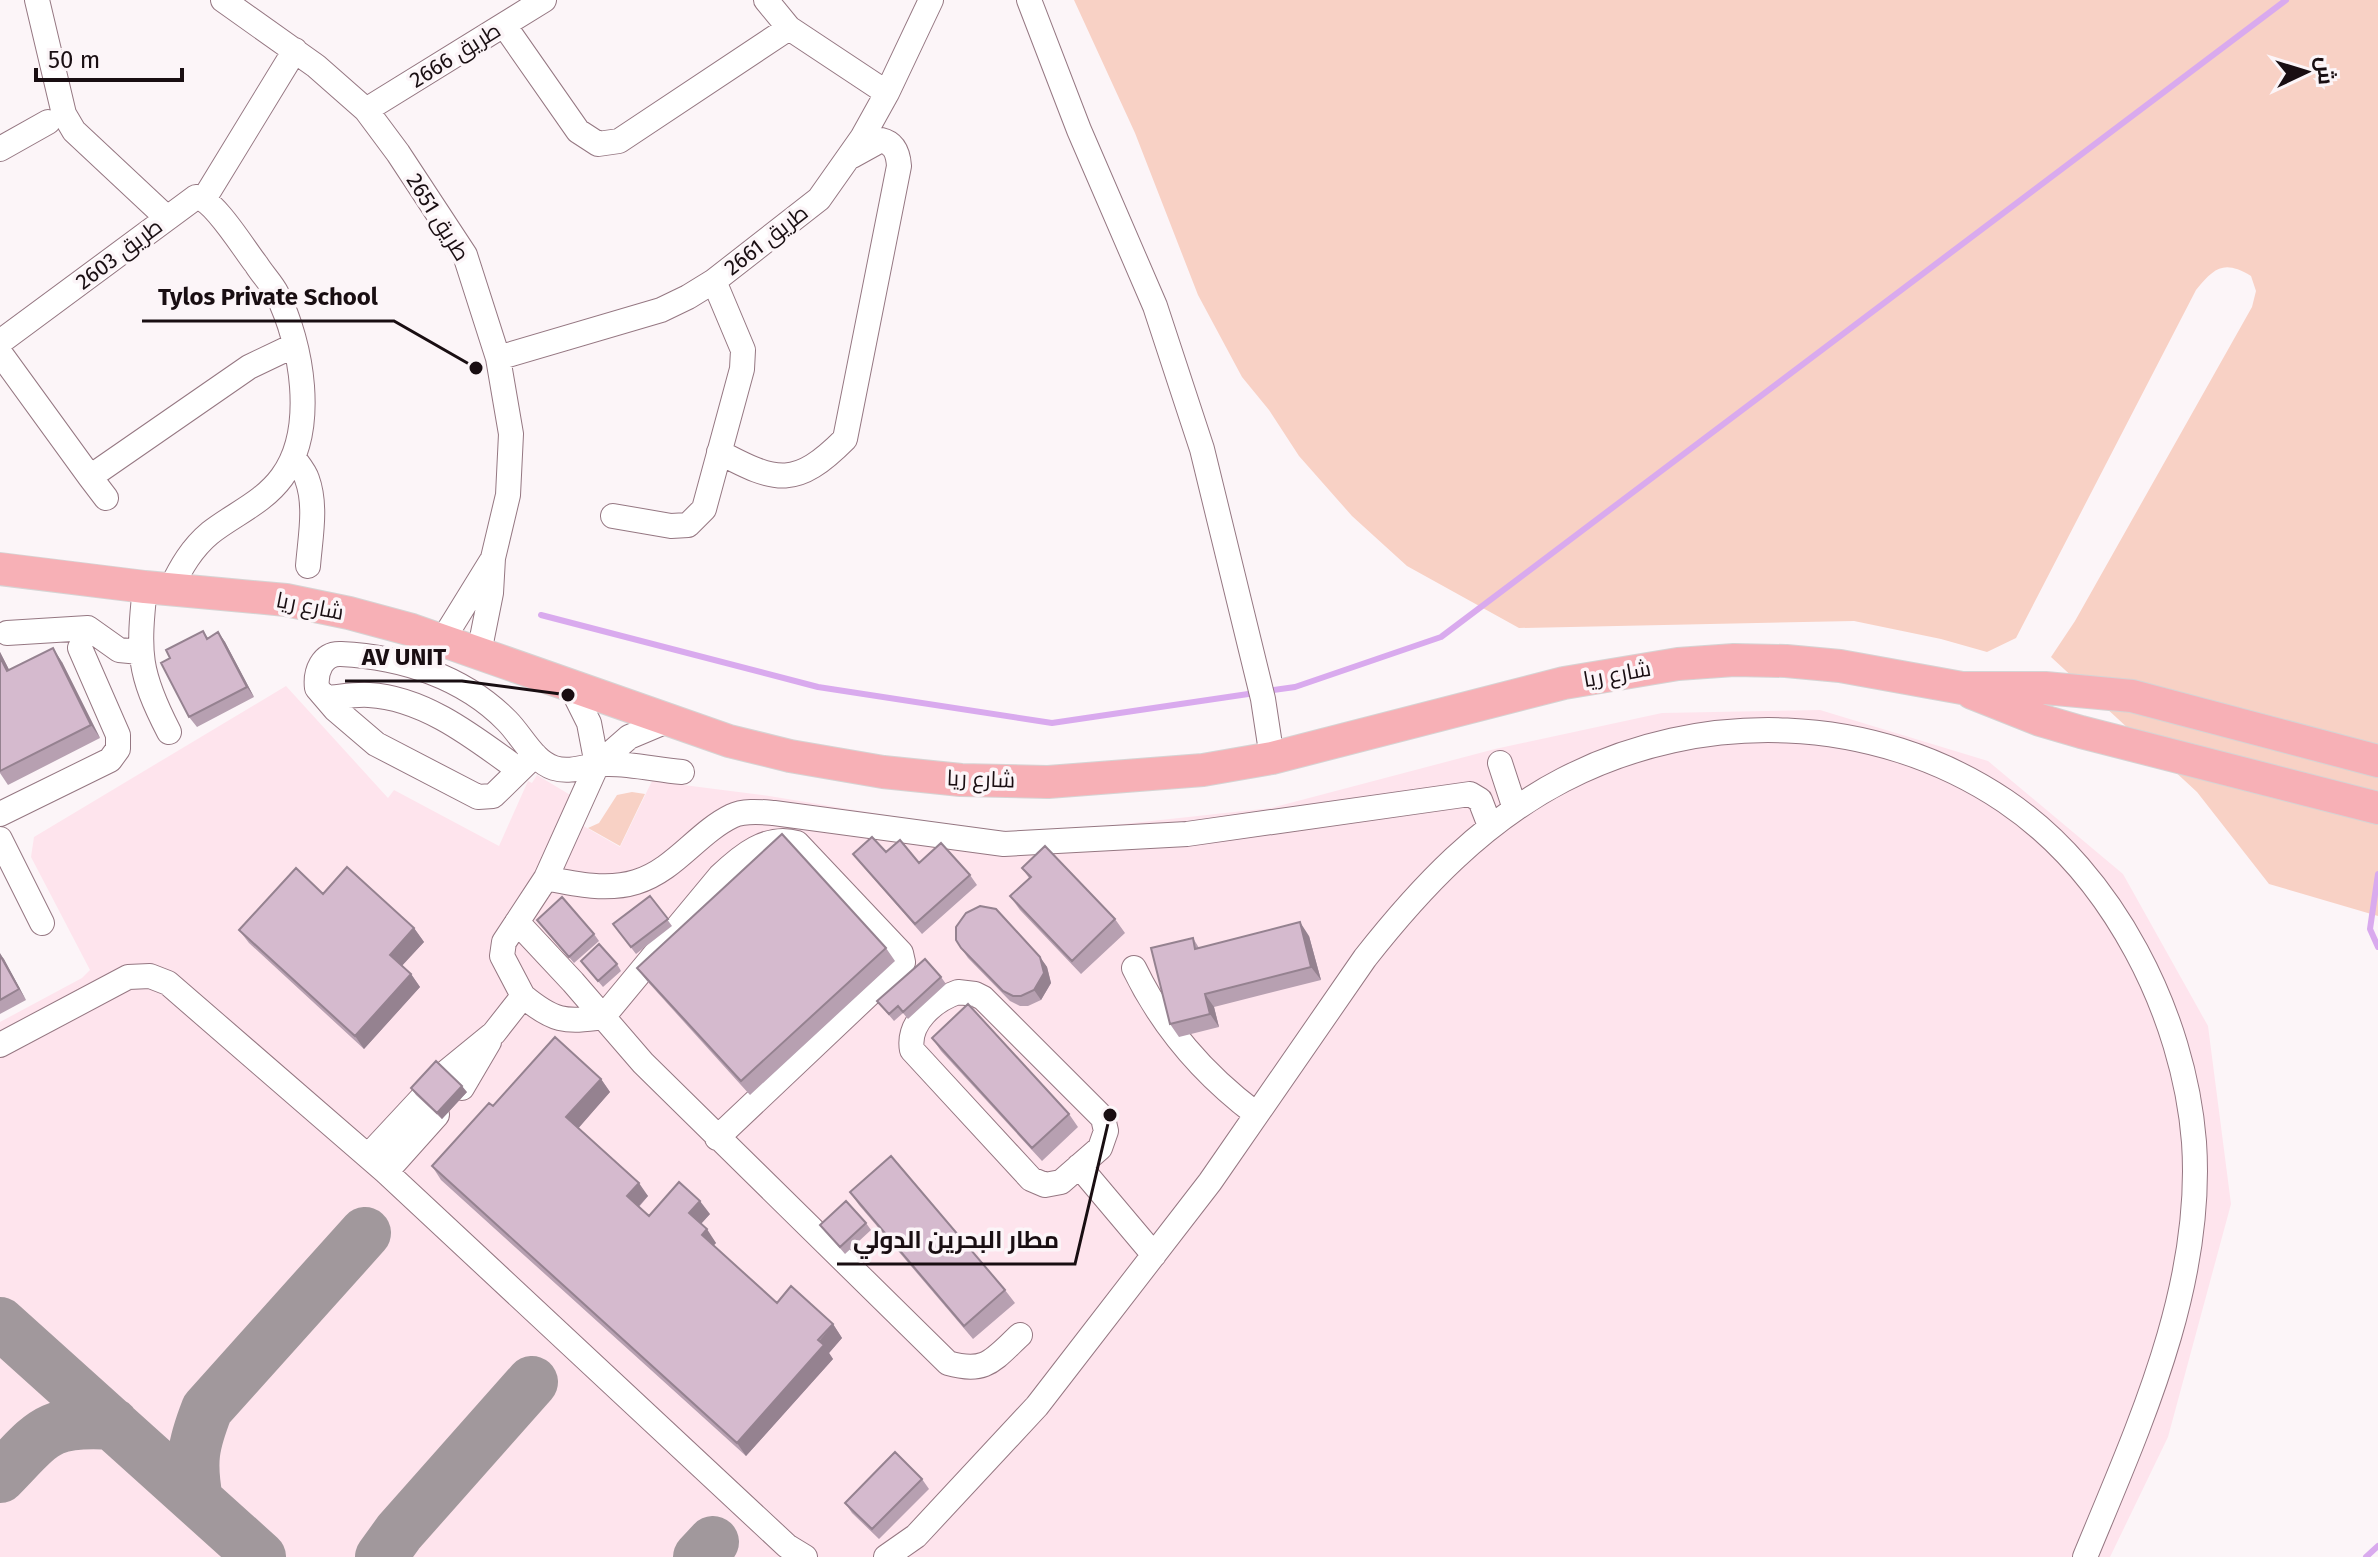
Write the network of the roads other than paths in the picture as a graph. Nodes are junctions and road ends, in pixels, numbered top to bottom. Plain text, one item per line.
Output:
1 (37, 0) edge
2 (223, 0) edge
3 (544, 0) edge
4 (766, 0) edge
5 (931, 0) edge
6 (1029, 0) edge
7 (504, 25) junction
8 (789, 28) junction
9 (295, 50) junction
10 (887, 93) junction
11 (366, 110) junction
12 (48, 122) dead end
13 (0, 149) edge
14 (849, 158) junction
15 (204, 199) junction
16 (167, 218) junction
17 (714, 281) junction
18 (0, 342) edge
19 (295, 345) junction
20 (0, 353) edge
21 (498, 358) junction
22 (719, 452) junction
23 (293, 457) junction
24 (90, 477) junction
25 (106, 498) dead end
26 (613, 516) dead end
27 (493, 558) junction
28 (308, 566) dead end
29 (4, 570) edge
30 (158, 587) junction
31 (7, 633) dead end
32 (442, 641) junction
33 (80, 648) dead end
34 (140, 652) junction
35 (479, 653) junction
36 (570, 685) junction
37 (1962, 688) junction
38 (326, 698) junction
39 (667, 721) junction
40 (169, 732) dead end
41 (1272, 758) junction
42 (2378, 761) edge
43 (527, 763) junction
44 (1500, 763) dead end
45 (597, 765) junction
46 (682, 772) dead end
47 (2378, 808) edge
48 (1515, 809) junction
49 (0, 814) edge
50 (1490, 826) junction
51 (0, 839) edge
52 (546, 878) junction
53 (517, 922) junction
54 (42, 923) dead end
55 (1134, 968) dead end
56 (523, 996) junction
57 (603, 1017) junction
58 (0, 1045) edge
59 (454, 1081) edge
60 (429, 1107) edge
61 (1256, 1114) junction
62 (717, 1138) junction
63 (377, 1164) junction
64 (1079, 1166) junction
65 (1154, 1255) junction
66 (1020, 1335) dead end
67 (805, 1557) edge
68 (886, 1557) edge
69 (2085, 1557) edge

1 - 16 street
2 - 9 street, طريق 2651
3 - 7 street, طريق 2666
4 - 8 street
5 - 10 street, طريق 2661
6 - 41 street
7 - 8 street
7 - 11 street, طريق 2666
8 - 10 street
9 - 11 street, طريق 2651
9 - 15 street
10 - 14 street, طريق 2661
11 - 21 street, طريق 2651
12 - 13 street
14 - 17 street, طريق 2661
14 - 22 street
15 - 16 street, طريق 2603
15 - 19 street
16 - 18 street, طريق 2603
17 - 21 street, طريق 2661
17 - 22 street
19 - 23 street
19 - 24 street
20 - 24 street
21 - 27 street, طريق 2651
22 - 26 street
23 - 28 street
23 - 30 street
24 - 25 street
27 - 32 street, طريق 2651
27 - 35 street, طريق 2651
29 - 30 main road, شارع ريا
30 - 32 main road, شارع ريا
30 - 34 street
31 - 34 street
32 - 35 main road, شارع ريا
33 - 49 street
34 - 40 street
35 - 36 main road, شارع ريا
36 - 39 main road, شارع ريا
36 - 45 street
37 - 41 main road, شارع ريا
37 - 42 main road
37 - 47 main road
38 - 43 street
38 - 43 street
38 - 43 street
39 - 41 main road, شارع ريا
39 - 45 street
43 - 45 street
44 - 48 street
45 - 46 street
45 - 52 street
48 - 50 street
48 - 69 street
50 - 52 street
50 - 61 street
51 - 54 street
52 - 53 street
53 - 56 street
53 - 57 street
55 - 61 street
56 - 57 street
56 - 59 street
57 - 62 street
57 - 62 street
58 - 63 street
60 - 63 street
61 - 65 street
62 - 66 street
63 - 67 street
64 - 64 street
64 - 65 street
65 - 68 street

